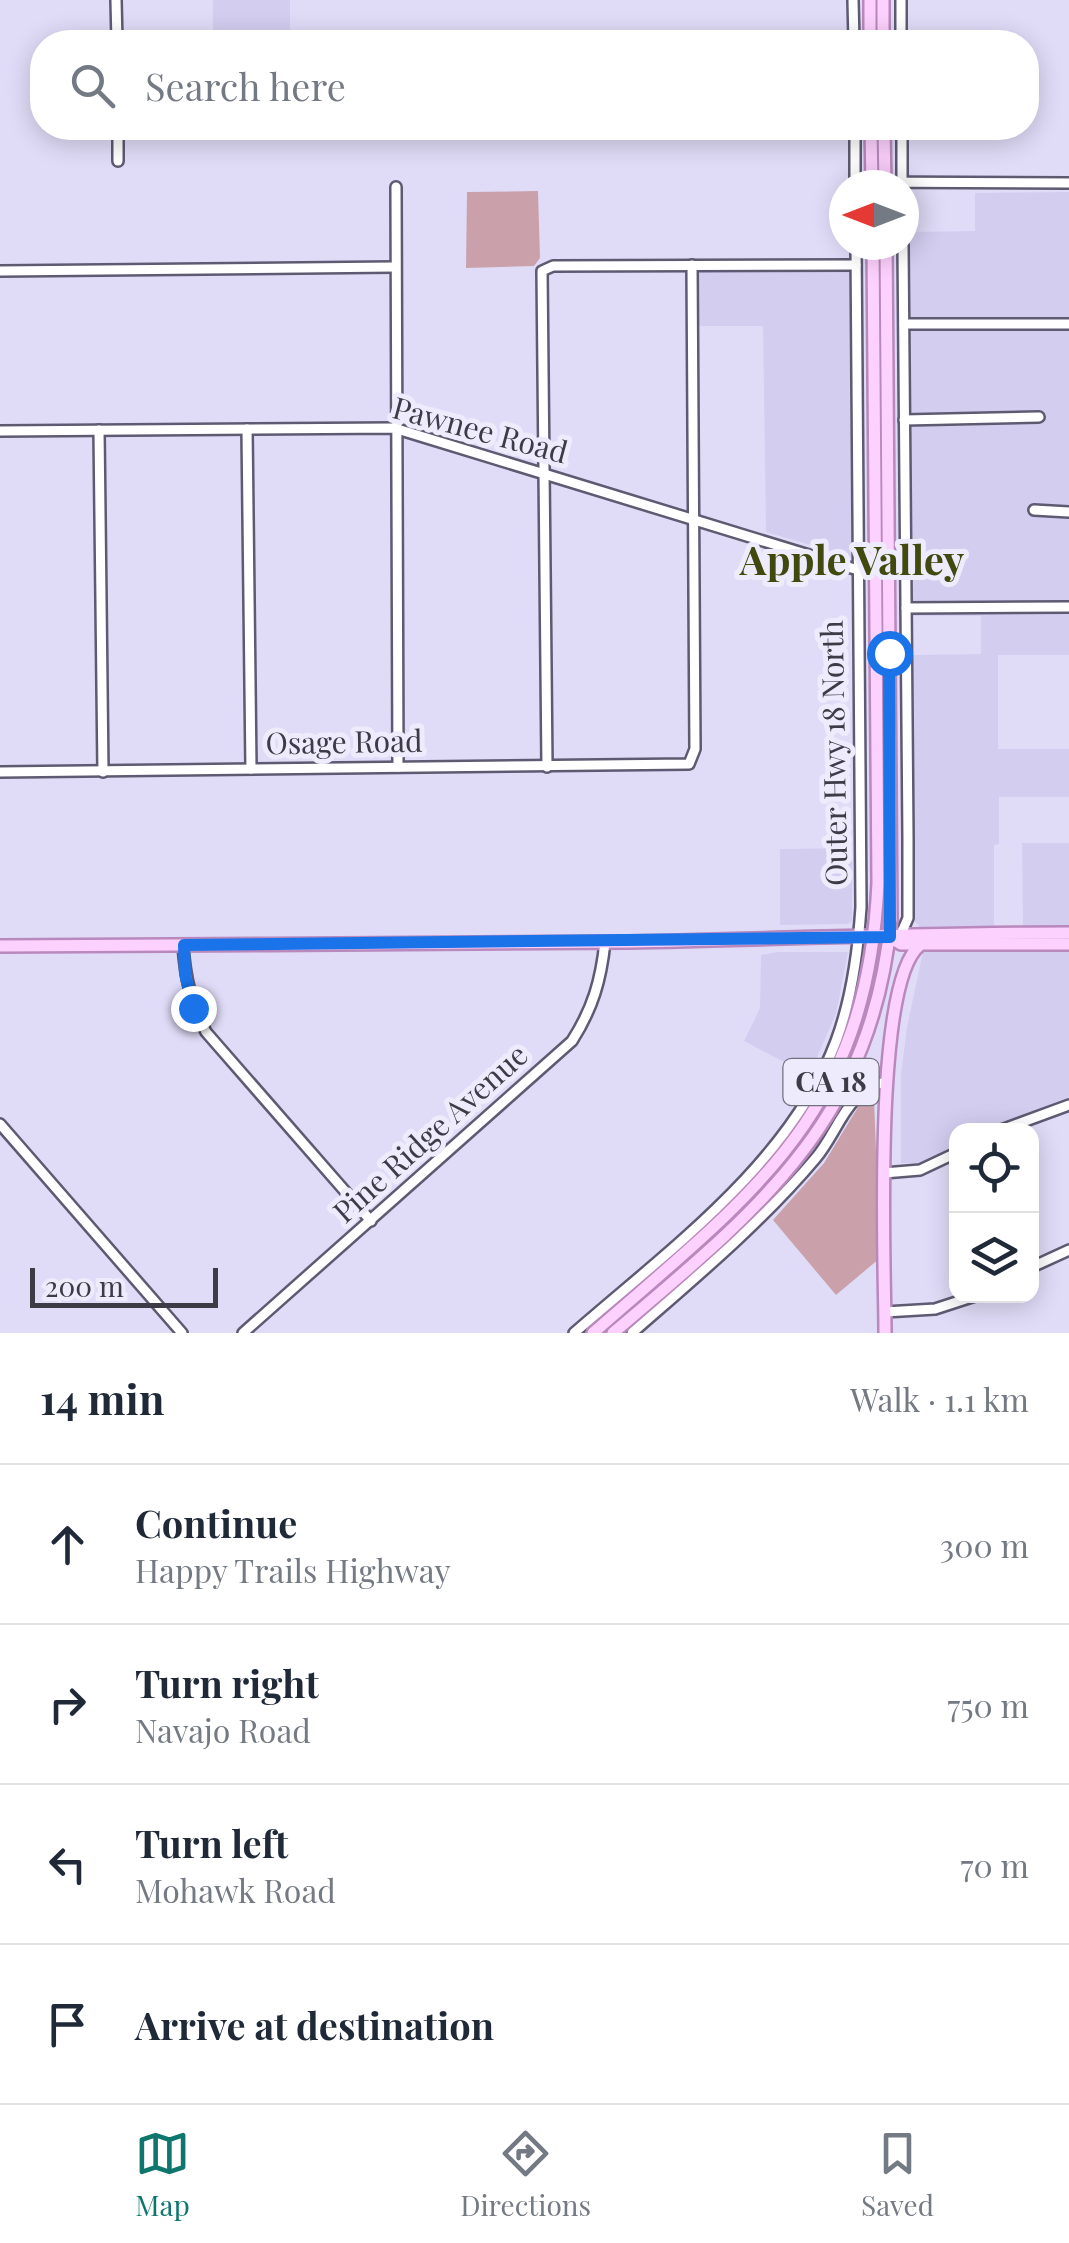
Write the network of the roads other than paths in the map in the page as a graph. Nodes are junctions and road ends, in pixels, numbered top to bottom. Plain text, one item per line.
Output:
1 (116, 0) edge
2 (853, 0) edge
3 (870, 0) edge
4 (883, 0) edge
5 (900, 0) edge
6 (117, 30) edge
7 (854, 30) edge
8 (870, 30) edge
9 (883, 30) edge
10 (901, 30) edge
11 (118, 140) edge
12 (855, 140) edge
13 (872, 140) edge
14 (883, 140) edge
15 (902, 140) edge
16 (118, 161) dead end
17 (855, 170) edge
18 (876, 170) edge
19 (880, 170) edge
20 (902, 170) edge
21 (1069, 182) edge
22 (919, 184) edge
23 (396, 187) dead end
24 (856, 260) edge
25 (872, 260) edge
26 (886, 260) edge
27 (903, 260) edge
28 (692, 265) junction
29 (856, 265) junction
30 (394, 267) junction
31 (0, 271) edge
32 (904, 324) junction
33 (1069, 324) edge
34 (1039, 417) dead end
35 (904, 420) junction
36 (394, 428) junction
37 (247, 429) junction
38 (0, 430) edge
39 (99, 430) junction
40 (543, 473) junction
41 (875, 498) junction
42 (1034, 510) dead end
43 (1069, 512) edge
44 (693, 521) junction
45 (858, 570) junction
46 (875, 572) junction
47 (889, 572) junction
48 (905, 572) junction
49 (906, 608) junction
50 (1069, 608) edge
51 (889, 653) junction
52 (398, 767) junction
53 (547, 767) junction
54 (251, 769) junction
55 (0, 772) edge
56 (103, 772) junction
57 (908, 918) junction
58 (1069, 933) edge
59 (858, 938) junction
60 (892, 938) junction
61 (919, 939) junction
62 (604, 942) junction
63 (1069, 944) edge
64 (184, 945) junction
65 (0, 946) edge
66 (905, 967) junction
67 (885, 1082) junction
68 (1069, 1105) edge
69 (1020, 1123) edge
70 (0, 1124) edge
71 (949, 1156) edge
72 (884, 1174) junction
73 (371, 1220) junction
74 (1069, 1250) edge
75 (1039, 1265) edge
76 (955, 1303) edge
77 (885, 1312) junction
78 (182, 1333) edge
79 (242, 1333) edge
80 (574, 1333) edge
81 (593, 1333) edge
82 (613, 1333) edge
83 (632, 1333) edge
84 (885, 1333) edge

1 - 6 street
2 - 7 street
3 - 8 main road
4 - 9 main road
5 - 10 street
11 - 16 street
12 - 17 street
13 - 18 main road
14 - 19 main road
15 - 20 street
21 - 22 street
23 - 30 street
24 - 29 street, Outer Hwy 18 North
25 - 41 main road, CA 18
26 - 47 main road, CA 18
27 - 32 street
28 - 29 street
28 - 40 street
28 - 44 street
29 - 45 street, Outer Hwy 18 North
30 - 31 street
30 - 36 street
32 - 33 street
32 - 35 street
34 - 35 street
35 - 48 street
36 - 37 street, Pawnee Road
36 - 40 street, Pawnee Road
36 - 52 street
37 - 39 street, Pawnee Road
37 - 54 street
38 - 39 street, Pawnee Road
39 - 56 street
40 - 44 street, Pawnee Road
40 - 53 street
41 - 46 main road, CA 18
41 - 47 main road
42 - 43 street
44 - 45 street, Pawnee Road
44 - 53 street, Osage Road
45 - 46 street, Pawnee Road
45 - 59 street, Outer Hwy 18 North
46 - 51 main road
46 - 60 main road, CA 18
47 - 48 street
47 - 51 main road, CA 18
48 - 49 street
49 - 50 street
49 - 57 street
51 - 60 main road, CA 18
52 - 53 street, Osage Road
52 - 54 street, Osage Road
54 - 56 street, Osage Road
55 - 56 street, Osage Road
57 - 60 street
57 - 61 street
58 - 61 main road
59 - 60 main road
59 - 62 main road
59 - 80 street, Outer Hwy 18 North
60 - 61 main road
60 - 66 main road
60 - 81 main road, CA 18
60 - 82 main road, CA 18
61 - 63 main road
61 - 66 main road
62 - 64 main road
62 - 73 street, Pine Ridge Avenue
64 - 65 main road
64 - 73 street
66 - 67 main road
67 - 72 main road
67 - 83 street
68 - 69 street
70 - 78 street
71 - 72 street
72 - 77 main road
73 - 79 street, Pine Ridge Avenue
74 - 75 street
76 - 77 street
77 - 84 main road

